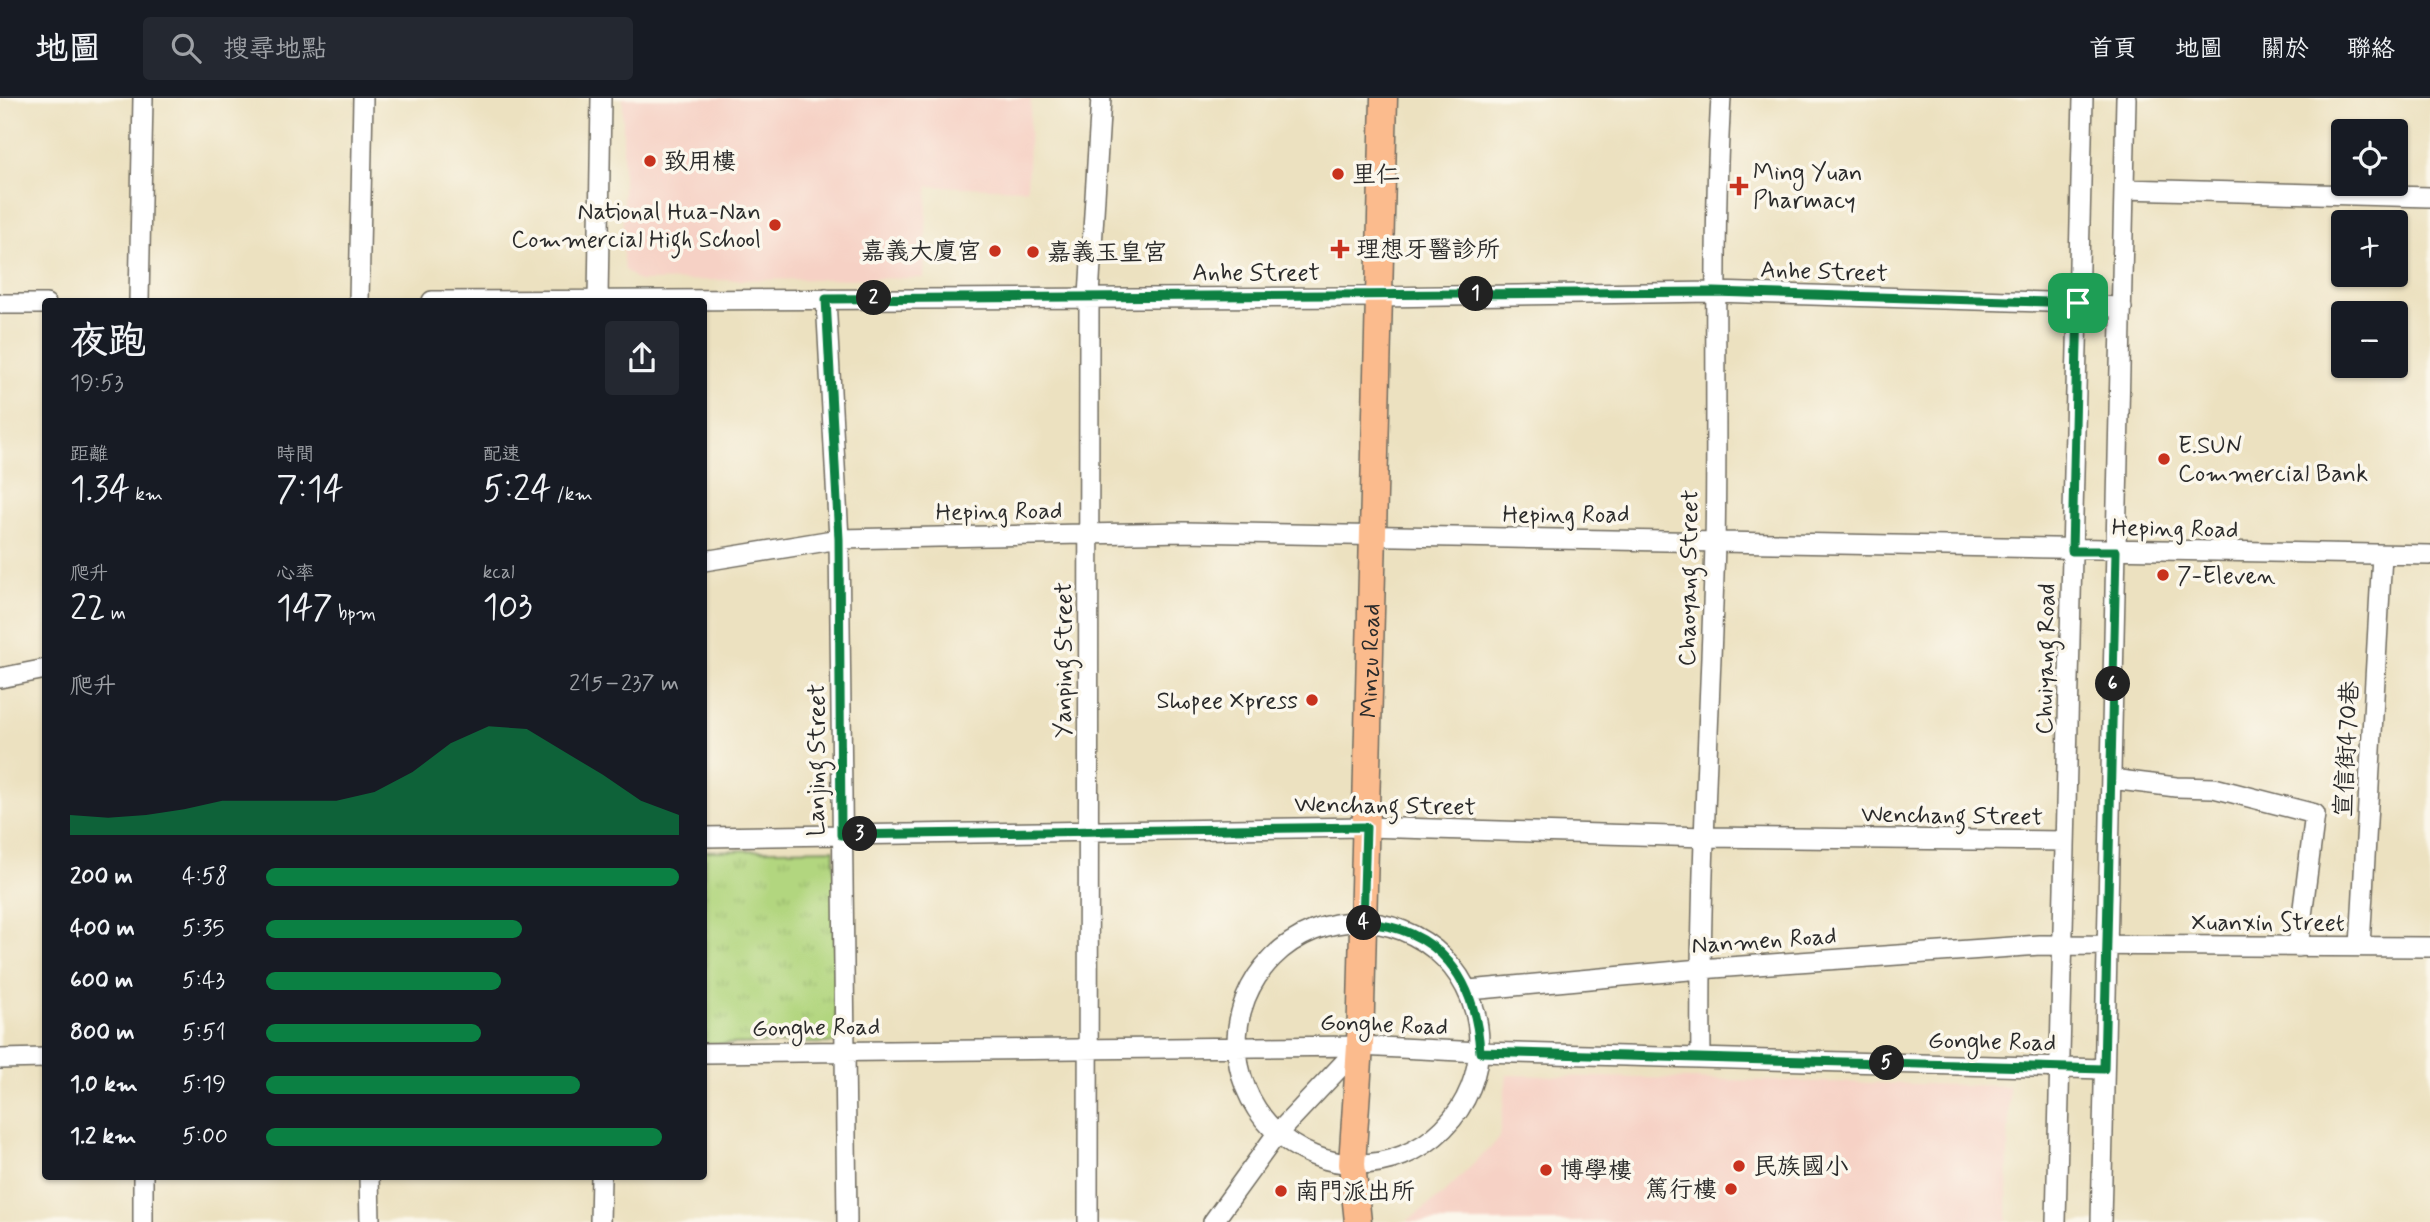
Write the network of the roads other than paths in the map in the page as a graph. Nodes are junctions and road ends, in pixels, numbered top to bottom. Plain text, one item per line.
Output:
1 (143, 98) edge
2 (363, 98) edge
3 (601, 98) edge
4 (1101, 98) edge
5 (1384, 98) edge
6 (1721, 98) edge
7 (2083, 98) edge
8 (2126, 98) edge
9 (2124, 189) junction
10 (2430, 197) edge
11 (1714, 292) junction
12 (1089, 296) junction
13 (1379, 297) junction
14 (139, 298) edge
15 (359, 298) edge
16 (598, 298) edge
17 (826, 299) junction
18 (707, 300) edge
19 (42, 303) edge
20 (2078, 303) junction
21 (0, 304) edge
22 (2122, 308) junction
23 (1088, 534) junction
24 (1373, 537) junction
25 (839, 539) junction
26 (1715, 540) junction
27 (2072, 551) junction
28 (2116, 551) junction
29 (2382, 555) junction
30 (2430, 555) edge
31 (707, 561) edge
32 (42, 670) edge
33 (0, 678) edge
34 (2111, 779) junction
35 (1366, 827) junction
36 (1087, 829) junction
37 (841, 835) junction
38 (707, 837) edge
39 (1706, 837) junction
40 (2065, 841) junction
41 (1363, 923) junction
42 (2063, 944) junction
43 (2107, 945) junction
44 (2360, 946) junction
45 (2298, 947) junction
46 (2430, 947) edge
47 (1700, 969) junction
48 (1469, 990) junction
49 (1360, 1046) junction
50 (1087, 1047) junction
51 (1236, 1047) junction
52 (843, 1052) junction
53 (1480, 1052) junction
54 (707, 1053) edge
55 (42, 1058) edge
56 (1701, 1058) junction
57 (0, 1059) edge
58 (2060, 1067) junction
59 (2104, 1069) junction
60 (1276, 1135) junction
61 (1352, 1164) junction
62 (144, 1180) edge
63 (369, 1180) edge
64 (601, 1180) edge
65 (143, 1222) edge
66 (369, 1222) edge
67 (600, 1222) edge
68 (847, 1222) edge
69 (1088, 1222) edge
70 (1213, 1222) edge
71 (1358, 1222) edge
72 (2056, 1222) edge
73 (2101, 1222) edge

1 - 14 street
2 - 15 street
3 - 16 street
4 - 12 street, Yanping Street
5 - 13 main road, Minzu Road
6 - 11 street, Chaoyang Street
7 - 20 street, Chuiyang Road
8 - 9 street
9 - 10 street
9 - 22 street
11 - 13 street, Anhe Street
11 - 20 street, Anhe Street
11 - 26 street, Chaoyang Street
12 - 13 street, Anhe Street
12 - 17 street, Anhe Street
12 - 23 street, Yanping Street
13 - 24 main road, Minzu Road
17 - 18 street, Anhe Street
17 - 25 street, Lanjing Street
19 - 21 street
20 - 22 street, Anhe Street
20 - 27 street, Chuiyang Road
22 - 28 street
23 - 24 street, Heping Road
23 - 25 street, Heping Road
23 - 36 street, Yanping Street
24 - 26 street, Heping Road
24 - 35 main road, Minzu Road
25 - 31 street, Heping Road
25 - 37 street, Lanjing Street
26 - 27 street, Heping Road
26 - 39 street, Chaoyang Street
27 - 28 street, Heping Road
27 - 40 street, Chuiyang Road
28 - 29 street, Heping Road
28 - 34 street
29 - 30 street, Heping Road
29 - 44 street, 宣信街470巷
32 - 33 street
34 - 43 street
34 - 45 street
35 - 36 street, Wenchang Street
35 - 39 street, Wenchang Street
35 - 41 main road, Minzu Road
36 - 37 street, Wenchang Street
36 - 50 street, Yanping Street
37 - 38 street, Wenchang Street
37 - 52 street, Lanjing Street
39 - 40 street, Wenchang Street
39 - 47 street, Chaoyang Street
40 - 42 street, Chuiyang Road
41 - 48 street
41 - 49 main road, Minzu Road
41 - 51 street
42 - 43 street, Nanmen Road
42 - 47 street, Nanmen Road
42 - 58 street, Chuiyang Road
43 - 45 street, Xuanxin Street
43 - 59 street
44 - 45 street, Xuanxin Street
44 - 46 street, Xuanxin Street
47 - 48 street, Nanmen Road
47 - 56 street, Chaoyang Street
48 - 53 street
49 - 51 street, Gonghe Road
49 - 53 street, Gonghe Road
49 - 60 street
49 - 61 main road, Minzu Road
50 - 51 street, Gonghe Road
50 - 52 street, Gonghe Road
50 - 69 street, Yanping Street
51 - 60 street
52 - 54 street, Gonghe Road
52 - 68 street, Lanjing Street
53 - 56 street, Gonghe Road
53 - 61 street
55 - 57 street
56 - 58 street, Gonghe Road
58 - 59 street, Gonghe Road
58 - 72 street, Chuiyang Road
59 - 73 street
60 - 61 street
60 - 70 street
61 - 71 main road, Minzu Road
62 - 65 street
63 - 66 street
64 - 67 street

